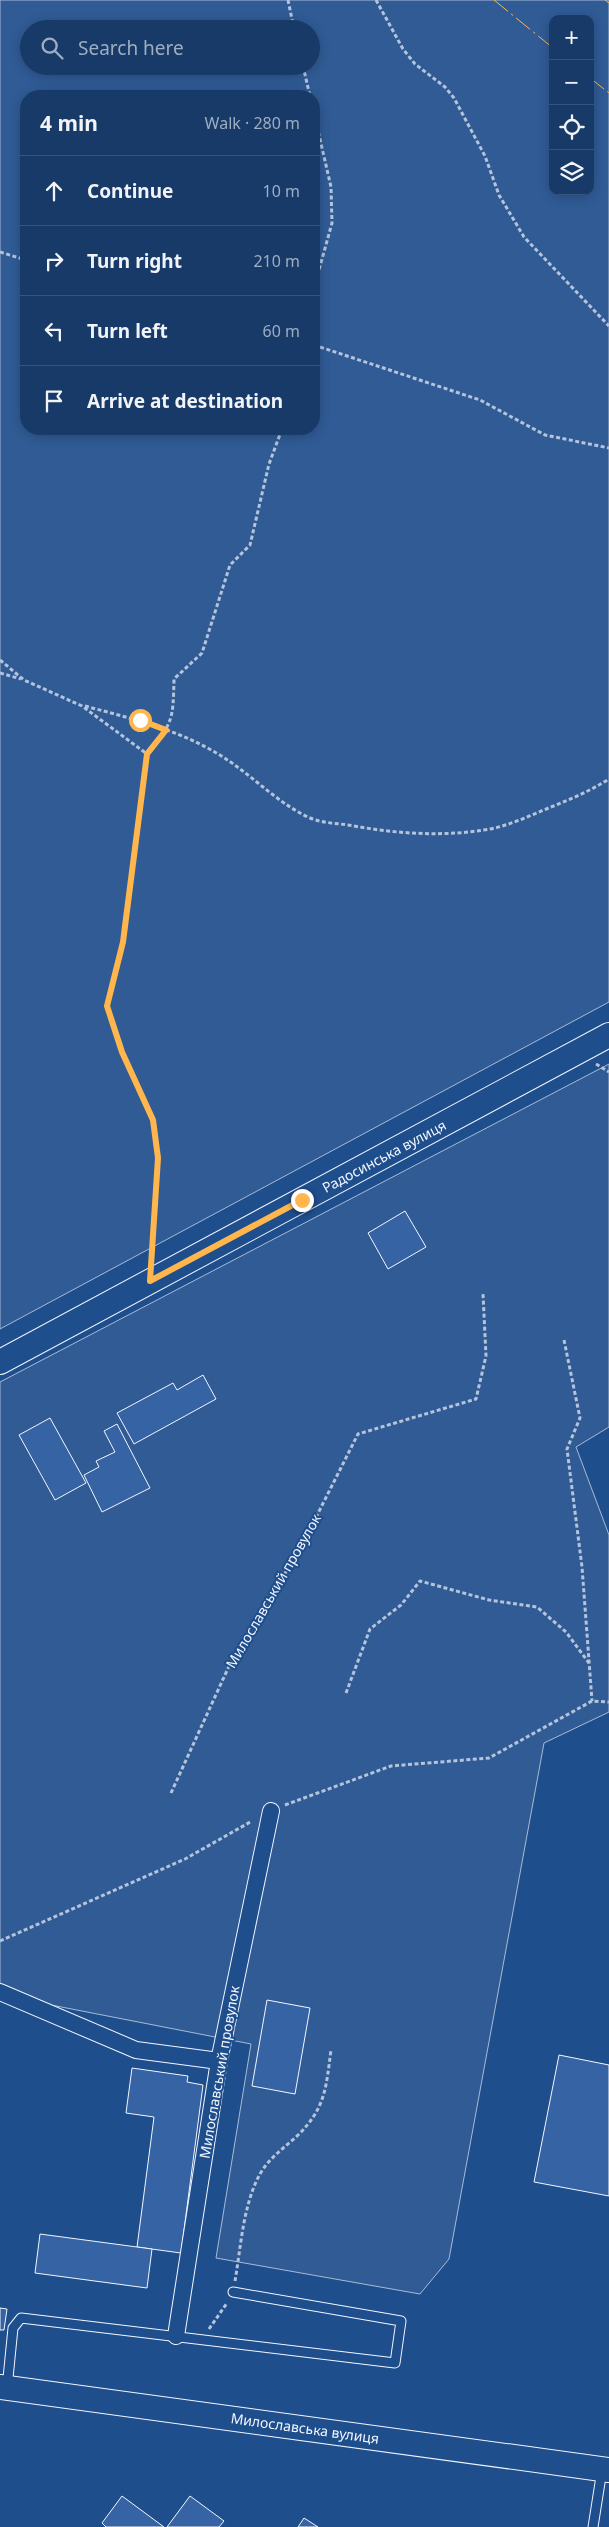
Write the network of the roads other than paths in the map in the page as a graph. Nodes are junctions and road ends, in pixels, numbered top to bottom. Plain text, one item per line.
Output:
1 (609, 1035) edge
2 (0, 1362) edge
3 (271, 1810) road end
4 (0, 1992) edge
5 (219, 2061) junction
6 (233, 2292) road end
7 (176, 2336) junction
8 (4, 2387) edge
9 (606, 2470) edge
10 (593, 2527) edge

1 - 2 main road, Радосинська вулиця
3 - 5 street, Милославський провулок
4 - 5 street
5 - 7 street, Милославський провулок
6 - 7 lane
7 - 8 lane
8 - 9 main road, Милославська вулиця
9 - 10 lane

